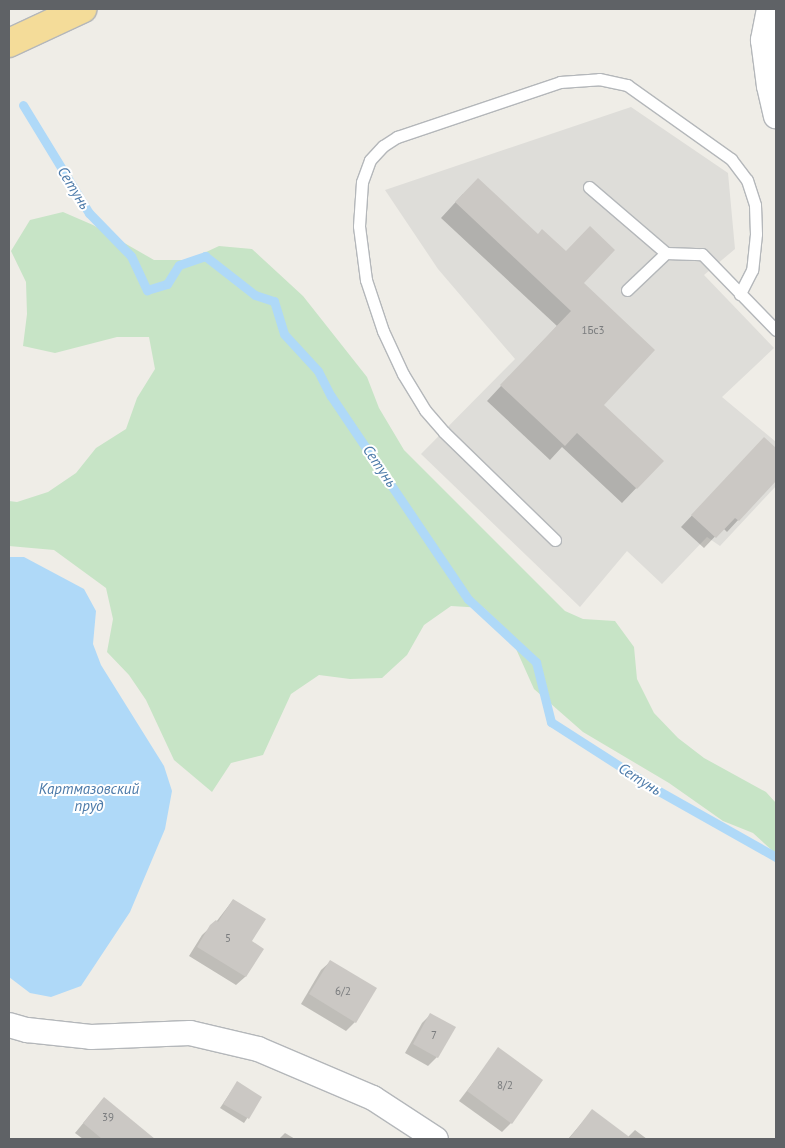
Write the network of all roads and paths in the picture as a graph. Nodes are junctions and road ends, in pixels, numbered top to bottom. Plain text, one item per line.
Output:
1 (769, 9) edge
2 (73, 13) edge
3 (9, 43) edge
4 (776, 116) edge
5 (588, 186) dead end
6 (666, 253) junction
7 (627, 290) dead end
8 (740, 294) junction
9 (776, 330) edge
10 (556, 540) dead end
11 (9, 1025) edge
12 (436, 1139) edge

1 - 4 street
2 - 3 highway
5 - 6 lane
6 - 7 lane
6 - 8 lane
8 - 9 lane
8 - 10 lane
11 - 12 street

